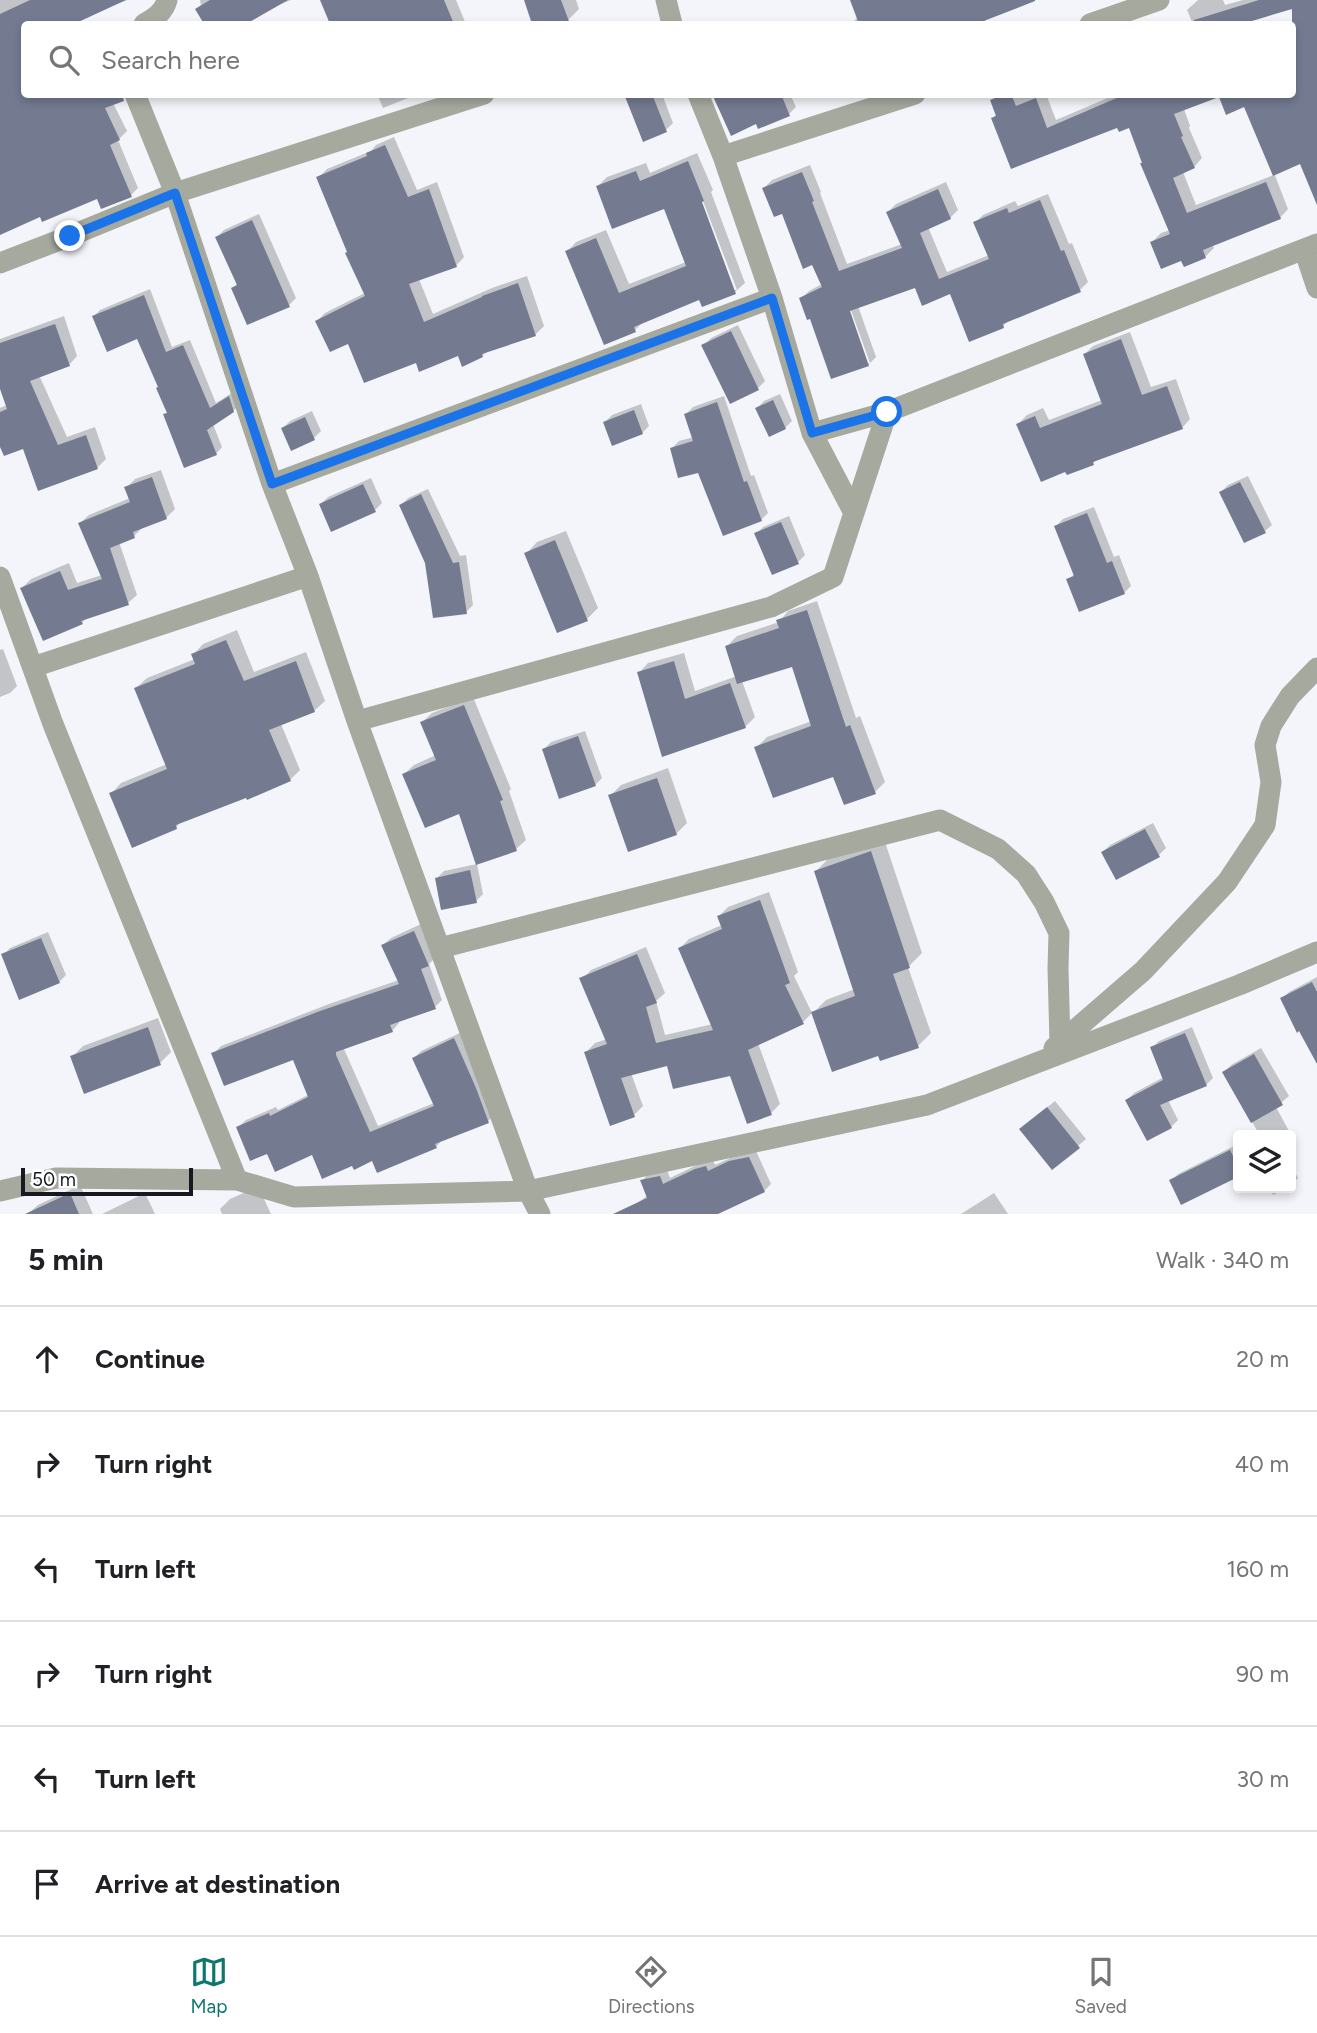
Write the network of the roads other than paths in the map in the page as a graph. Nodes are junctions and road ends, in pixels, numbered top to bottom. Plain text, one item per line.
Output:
1 (167, 0) edge
2 (666, 0) edge
3 (1159, 0) edge
4 (150, 21) edge
5 (671, 21) edge
6 (1099, 21) edge
7 (137, 98) edge
8 (472, 98) edge
9 (700, 98) edge
10 (903, 98) edge
11 (723, 156) junction
12 (175, 193) junction
13 (1310, 247) edge
14 (0, 263) edge
15 (1317, 288) edge
16 (772, 298) junction
17 (887, 412) junction
18 (812, 433) junction
19 (272, 484) junction
20 (855, 513) junction
21 (308, 576) junction
22 (0, 578) edge
23 (33, 667) junction
24 (1317, 668) edge
25 (357, 721) junction
26 (440, 948) junction
27 (1317, 952) edge
28 (1060, 1043) junction
29 (1036, 1063) junction
30 (237, 1180) junction
31 (0, 1191) edge
32 (528, 1191) junction
33 (299, 1206) edge
34 (540, 1214) edge

1 - 4 street
2 - 5 street
3 - 6 street
7 - 12 street
8 - 12 street
9 - 11 street
10 - 11 street
11 - 16 street
12 - 14 street
12 - 19 street
13 - 15 street
13 - 17 street
16 - 18 street
16 - 19 street
17 - 18 street
17 - 20 street
18 - 20 street
19 - 21 street
20 - 25 street
21 - 23 street
21 - 25 street
22 - 23 street
23 - 30 street
24 - 28 street
25 - 26 street
26 - 28 street
26 - 32 street
27 - 29 street
28 - 29 street
29 - 32 street
30 - 31 street
30 - 33 street
32 - 33 street
32 - 34 street

